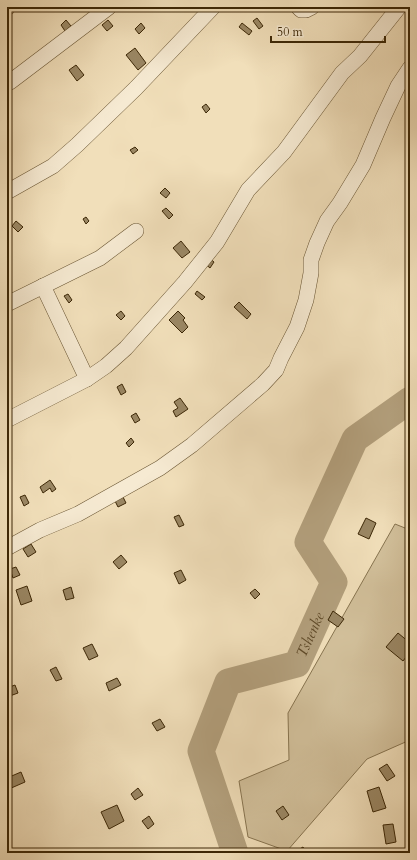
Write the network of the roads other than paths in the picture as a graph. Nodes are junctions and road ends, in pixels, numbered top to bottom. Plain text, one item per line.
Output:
1 (109, 7) edge
2 (213, 7) edge
3 (298, 7) edge
4 (312, 7) edge
5 (399, 7) edge
6 (410, 68) edge
7 (8, 81) edge
8 (7, 192) edge
9 (136, 231) dead end
10 (43, 286) junction
11 (7, 304) edge
12 (87, 379) junction
13 (7, 420) edge
14 (7, 548) edge

1 - 7 street
2 - 8 street
3 - 4 street
5 - 12 street
6 - 14 street
9 - 10 street
10 - 11 street
10 - 12 street
12 - 13 street

